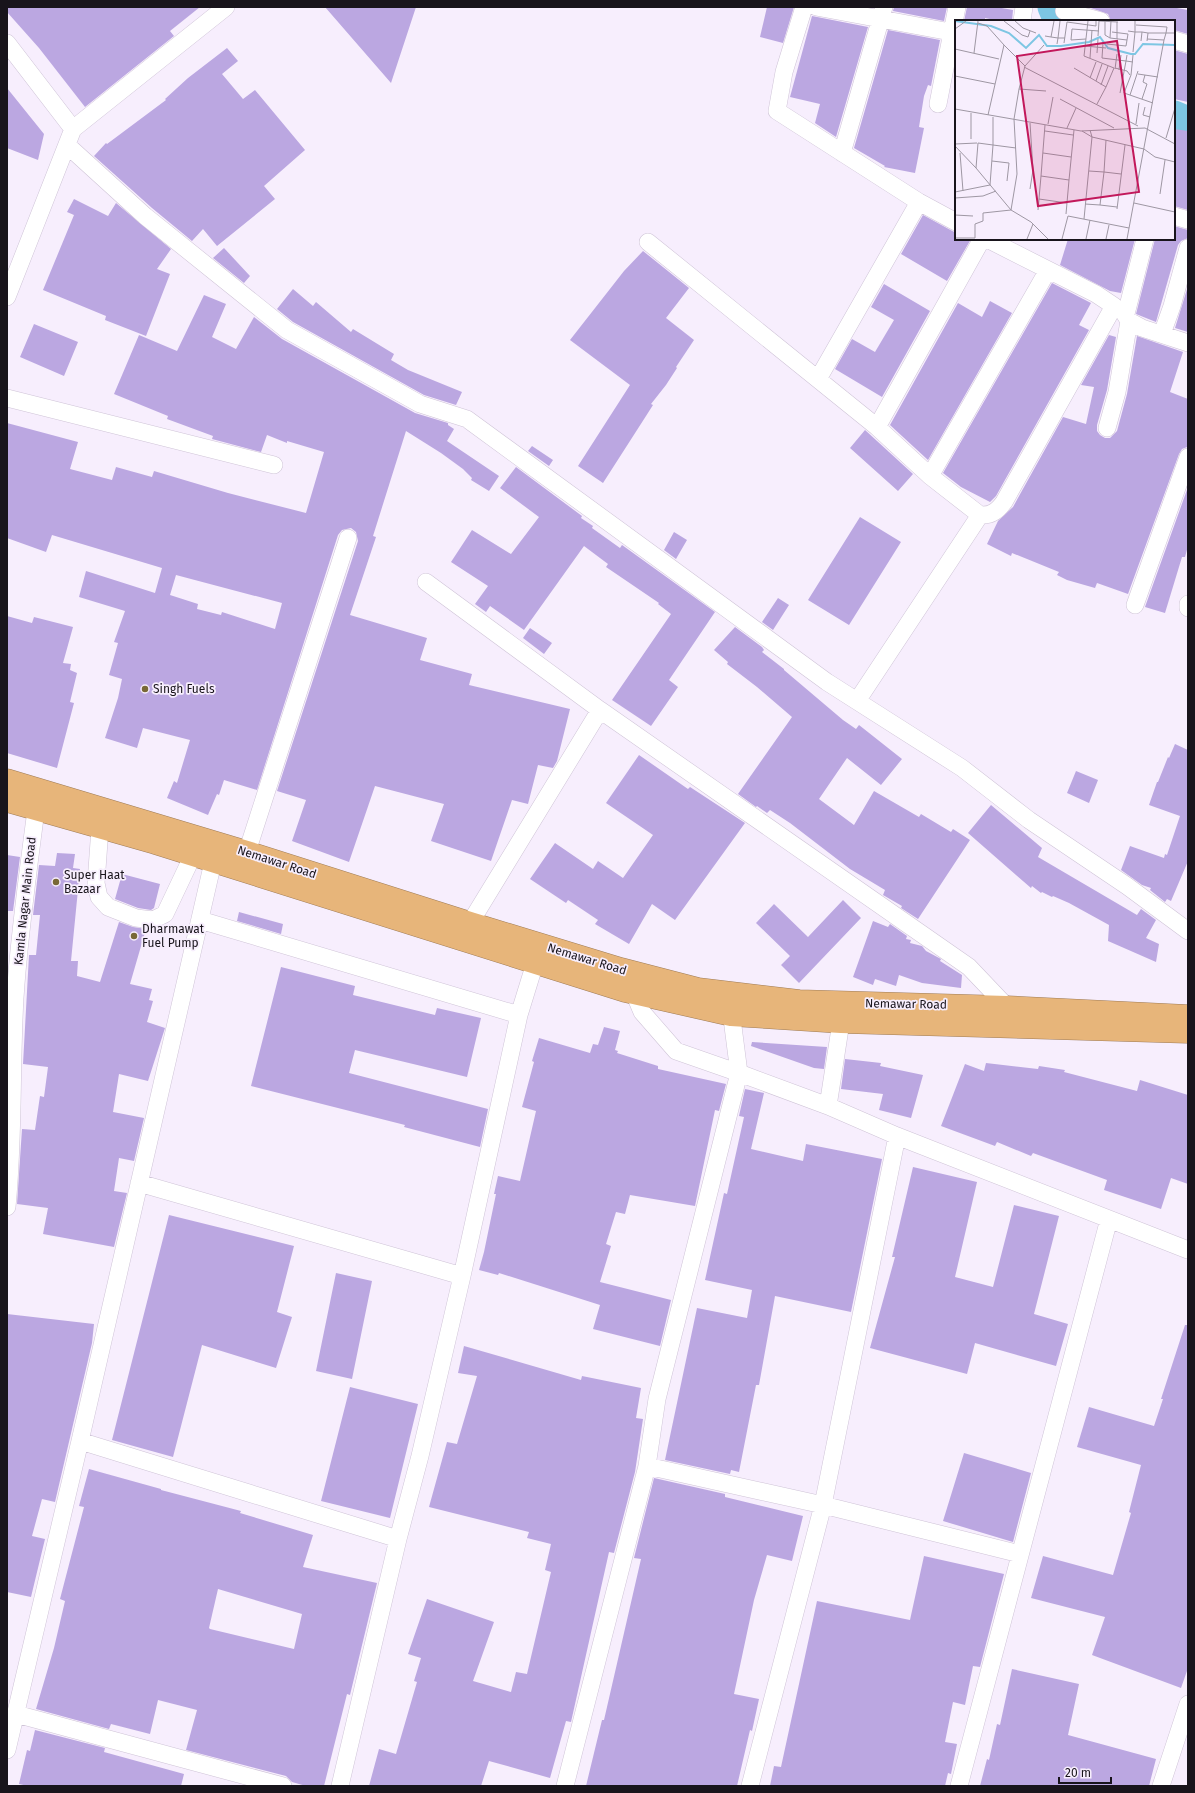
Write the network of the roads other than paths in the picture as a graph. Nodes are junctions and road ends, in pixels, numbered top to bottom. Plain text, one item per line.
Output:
1 (226, 7) edge
2 (804, 7) edge
3 (816, 7) edge
4 (957, 7) edge
5 (1024, 7) edge
6 (1064, 11) dead end
7 (883, 13) edge
8 (956, 20) edge
9 (1022, 20) edge
10 (1097, 20) edge
11 (954, 33) edge
12 (1175, 40) edge
13 (7, 43) edge
14 (1188, 44) edge
15 (938, 104) dead end
16 (73, 129) junction
17 (67, 145) junction
18 (842, 153) junction
19 (919, 202) junction
20 (1175, 216) edge
21 (1188, 220) edge
22 (955, 221) edge
23 (981, 240) edge
24 (989, 240) edge
25 (1145, 240) edge
26 (648, 242) dead end
27 (1188, 248) edge
28 (1048, 270) junction
29 (7, 297) edge
30 (1123, 314) junction
31 (1162, 334) junction
32 (1188, 343) edge
33 (818, 379) junction
34 (7, 398) edge
35 (877, 427) junction
36 (1107, 428) dead end
37 (1188, 457) edge
38 (274, 465) dead end
39 (930, 476) junction
40 (980, 515) junction
41 (348, 538) dead end
42 (426, 582) dead end
43 (1188, 604) edge
44 (1135, 605) dead end
45 (1188, 608) edge
46 (857, 701) junction
47 (600, 710) junction
48 (7, 780) edge
49 (7, 801) edge
50 (36, 810) junction
51 (100, 828) junction
52 (215, 852) junction
53 (247, 852) junction
54 (193, 855) junction
55 (200, 920) junction
56 (470, 923) junction
57 (1188, 931) edge
58 (539, 954) junction
59 (636, 983) junction
60 (729, 992) junction
61 (1007, 1007) junction
62 (731, 1015) junction
63 (519, 1016) junction
64 (1188, 1016) edge
65 (841, 1022) junction
66 (1188, 1032) edge
67 (739, 1073) junction
68 (828, 1106) junction
69 (897, 1136) junction
70 (139, 1183) junction
71 (7, 1207) edge
72 (1109, 1219) junction
73 (1188, 1250) edge
74 (462, 1276) junction
75 (80, 1441) junction
76 (647, 1466) junction
77 (823, 1505) junction
78 (398, 1539) junction
79 (1020, 1554) junction
80 (1188, 1704) edge
81 (16, 1714) junction
82 (7, 1750) edge
83 (283, 1786) edge
84 (340, 1786) edge
85 (565, 1786) edge
86 (750, 1786) edge
87 (959, 1786) edge
88 (1161, 1786) edge

1 - 16 street
2 - 18 street
3 - 7 street
4 - 8 street
5 - 9 street
6 - 10 street
7 - 11 street
7 - 18 street
11 - 15 street
12 - 14 street
13 - 16 street
16 - 17 street
17 - 29 street
17 - 46 street
18 - 19 street
19 - 22 street
19 - 33 street
20 - 21 street
23 - 35 street
24 - 28 street
25 - 30 street
26 - 33 street
27 - 31 street
28 - 30 street
28 - 39 street
30 - 31 street
30 - 36 street
30 - 40 street
31 - 32 street
33 - 35 street
34 - 38 street
35 - 39 street
37 - 44 street
39 - 40 street
40 - 46 street
41 - 53 street
42 - 47 street
43 - 45 street
46 - 57 street
47 - 56 street
47 - 61 street
48 - 52 highway, Nemawar Road
49 - 50 highway, Nemawar Road
50 - 51 highway, Nemawar Road
50 - 71 street, Kamla Nagar Main Road
51 - 54 highway, Nemawar Road
51 - 54 street
52 - 53 highway, Nemawar Road
52 - 54 highway, Nemawar Road
52 - 55 street
52 - 58 highway, Nemawar Road
53 - 56 highway, Nemawar Road
55 - 63 street
55 - 70 street
56 - 58 highway, Nemawar Road
58 - 59 highway, Nemawar Road
58 - 63 street
59 - 60 highway, Nemawar Road
59 - 62 highway, Nemawar Road
59 - 67 street
60 - 61 highway, Nemawar Road
60 - 62 street
61 - 64 highway, Nemawar Road
62 - 65 highway, Nemawar Road
62 - 67 street
63 - 74 street
65 - 66 highway, Nemawar Road
65 - 68 street
67 - 68 street
67 - 76 street
68 - 69 street
69 - 72 street
69 - 77 street
70 - 74 street
70 - 75 street
72 - 73 street
72 - 79 street
74 - 78 street
75 - 78 street
75 - 81 street
76 - 77 street
76 - 85 street
77 - 79 street
77 - 86 street
78 - 84 street
79 - 87 street
80 - 88 street
81 - 82 street
81 - 83 street

